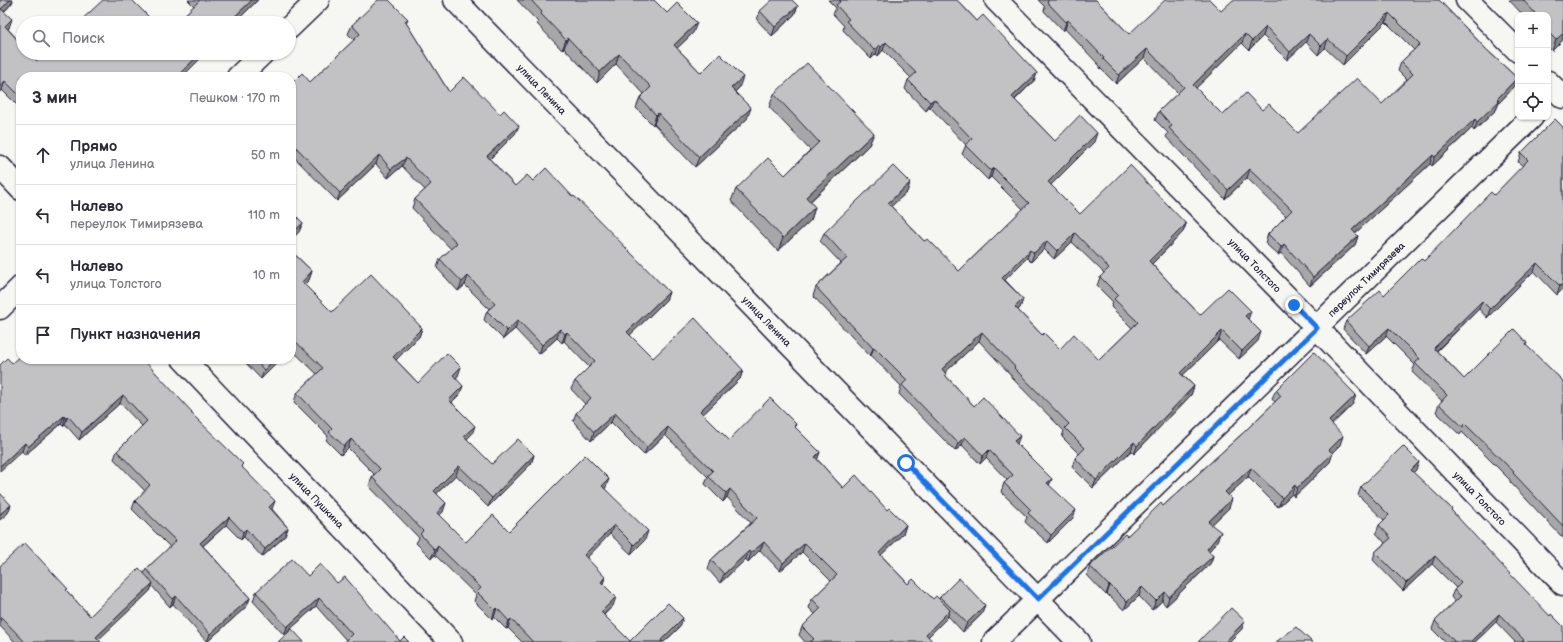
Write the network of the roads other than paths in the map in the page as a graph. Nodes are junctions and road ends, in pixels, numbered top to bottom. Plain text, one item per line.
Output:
1 (318, 0) edge
2 (455, 0) edge
3 (996, 0) edge
4 (1467, 0) edge
5 (296, 21) edge
6 (1515, 49) edge
7 (256, 60) edge
8 (243, 72) edge
9 (1529, 120) edge
10 (0, 167) edge
11 (16, 184) edge
12 (16, 292) edge
13 (0, 308) edge
14 (1317, 328) junction
15 (187, 364) edge
16 (1563, 584) edge
17 (1038, 599) junction
18 (451, 642) edge
19 (994, 642) edge
20 (1079, 642) edge

1 - 5 street
2 - 17 street, улица Ленина
3 - 14 street, улица Толстого
4 - 6 street
7 - 8 street
9 - 14 street, переулок Тимирязева
10 - 11 street
12 - 13 street
14 - 16 street, улица Толстого
14 - 17 street, переулок Тимирязева
15 - 18 street, улица Пушкина
17 - 19 street, переулок Тимирязева
17 - 20 street, улица Ленина

